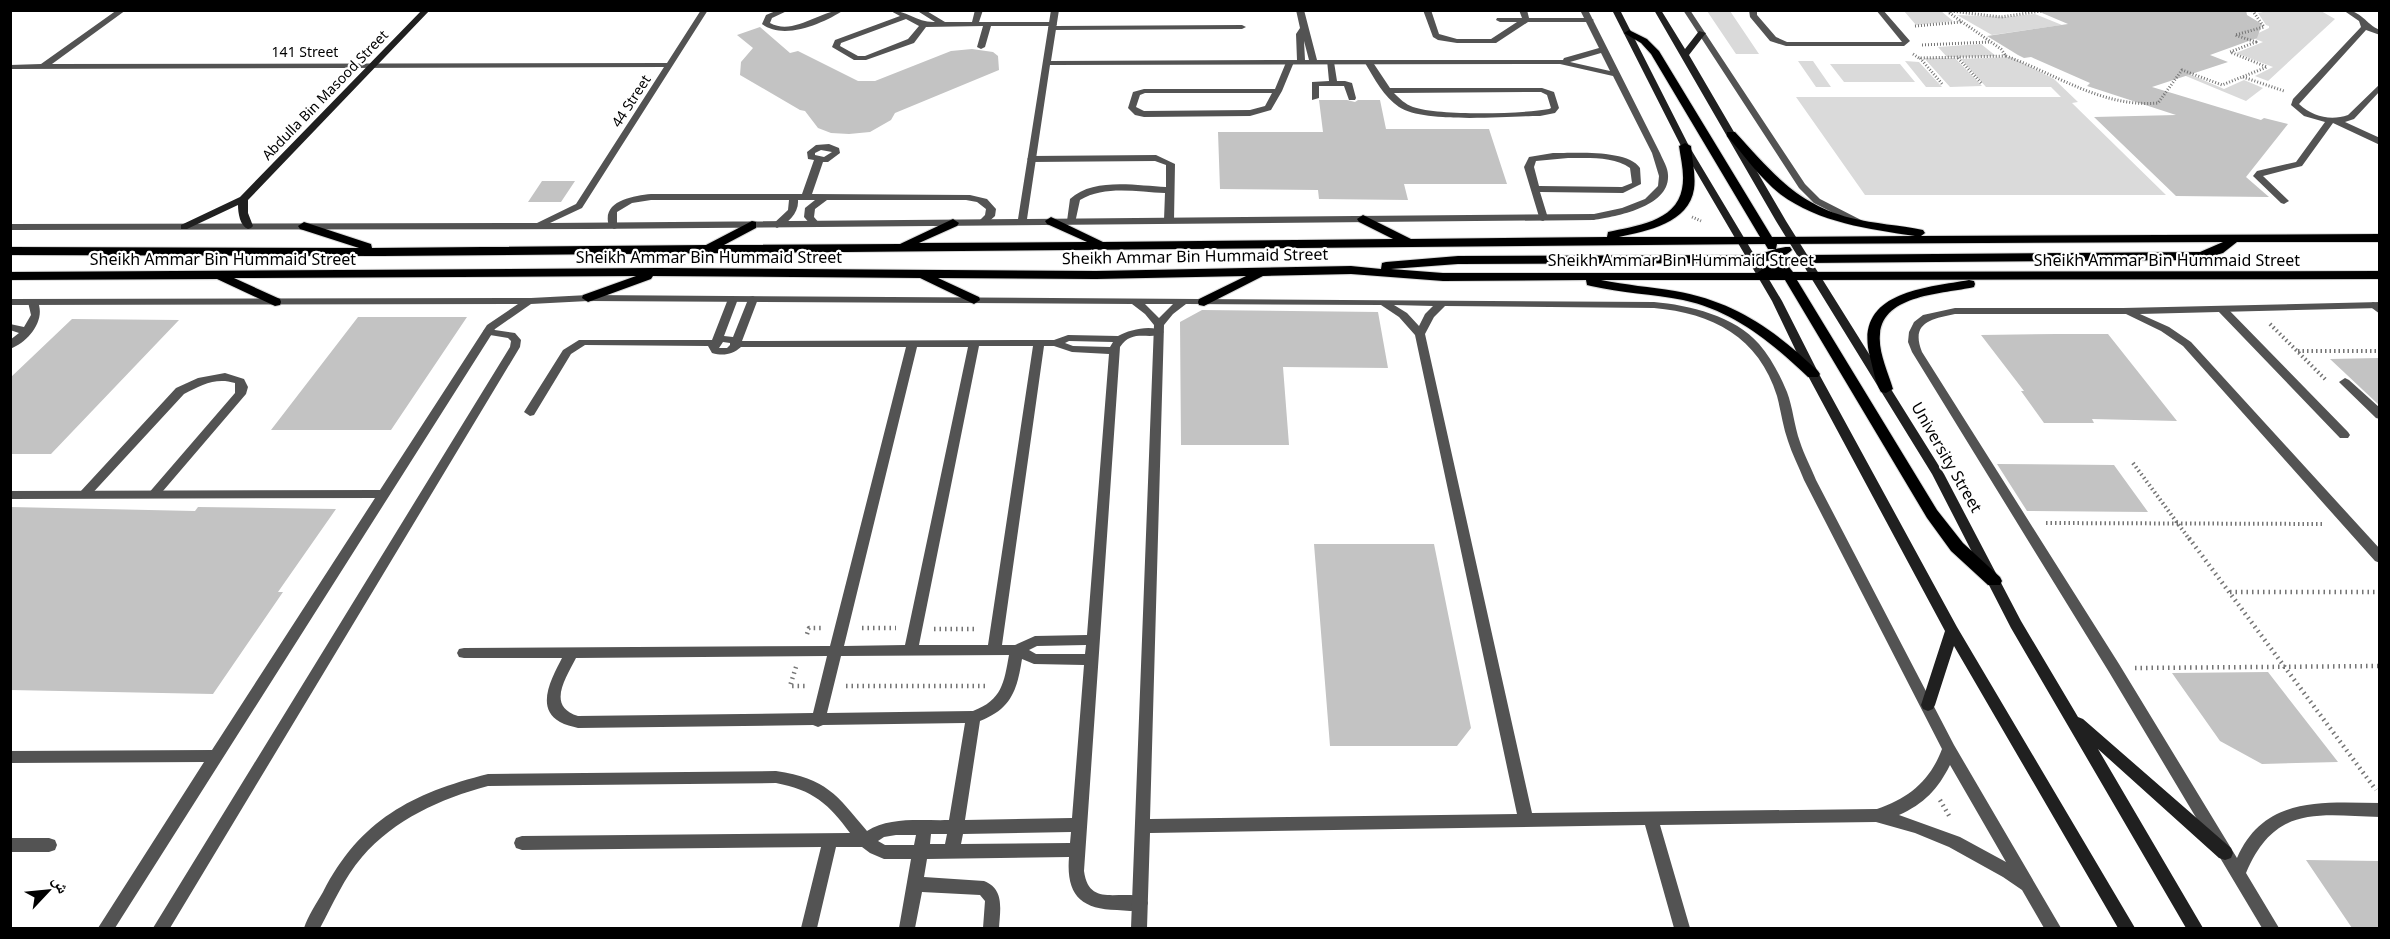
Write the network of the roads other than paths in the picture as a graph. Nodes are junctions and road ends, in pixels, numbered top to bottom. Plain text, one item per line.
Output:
1 (123, 10) edge
2 (428, 10) edge
3 (705, 10) edge
4 (786, 10) edge
5 (841, 10) edge
6 (892, 10) edge
7 (919, 10) edge
8 (979, 10) edge
9 (1055, 10) edge
10 (1300, 10) edge
11 (1427, 10) edge
12 (1523, 10) edge
13 (1584, 10) edge
14 (1616, 10) edge
15 (1657, 10) edge
16 (1686, 10) edge
17 (1753, 10) edge
18 (1879, 10) edge
19 (2346, 10) edge
20 (905, 17) junction
21 (1500, 20) dead end
22 (1526, 20) junction
23 (1590, 21) junction
24 (944, 24) junction
25 (975, 24) junction
26 (988, 24) junction
27 (924, 25) junction
28 (1052, 26) junction
29 (1242, 27) dead end
30 (2365, 27) junction
31 (2379, 28) edge
32 (1303, 29) junction
33 (1629, 33) junction
34 (1702, 33) junction
35 (2379, 33) edge
36 (981, 47) dead end
37 (1602, 50) junction
38 (1685, 55) junction
39 (1290, 62) junction
40 (1301, 62) junction
41 (1313, 62) junction
42 (1330, 62) junction
43 (1560, 62) junction
44 (1047, 63) junction
45 (1369, 63) junction
46 (671, 65) junction
47 (373, 66) junction
48 (10, 67) edge
49 (43, 67) junction
50 (1615, 74) junction
51 (1333, 83) junction
52 (2379, 86) edge
53 (1278, 91) junction
54 (1388, 91) junction
55 (1315, 98) dead end
56 (1352, 98) dead end
57 (2333, 121) junction
58 (1731, 134) junction
59 (2379, 142) edge
60 (1685, 146) junction
61 (1031, 159) junction
62 (819, 160) dead end
63 (1536, 189) junction
64 (1169, 190) junction
65 (793, 197) junction
66 (806, 197) junction
67 (825, 197) junction
68 (243, 199) junction
69 (2284, 201) dead end
70 (579, 206) junction
71 (1544, 218) junction
72 (1363, 219) junction
73 (1169, 220) junction
74 (1051, 221) junction
75 (1072, 221) junction
76 (982, 222) junction
77 (1022, 222) junction
78 (953, 223) junction
79 (815, 224) junction
80 (1861, 224) junction
81 (538, 225) junction
82 (752, 225) junction
83 (777, 225) junction
84 (248, 226) junction
85 (304, 226) junction
86 (588, 226) junction
87 (614, 226) junction
88 (10, 227) edge
89 (184, 227) junction
90 (2379, 238) edge
91 (2233, 239) junction
92 (1969, 240) junction
93 (1583, 241) junction
94 (1794, 241) junction
95 (1408, 242) junction
96 (1743, 242) junction
97 (1103, 244) junction
98 (900, 248) junction
99 (707, 250) junction
100 (10, 251) edge
101 (381, 252) junction
102 (1777, 255) junction
103 (1753, 259) junction
104 (1805, 259) junction
105 (1351, 270) junction
106 (658, 272) junction
107 (1262, 273) junction
108 (921, 274) junction
109 (1762, 275) junction
110 (2379, 275) edge
111 (10, 276) edge
112 (218, 276) junction
113 (1574, 276) junction
114 (1789, 276) junction
115 (1816, 276) junction
116 (2005, 277) junction
117 (588, 298) junction
118 (733, 299) junction
119 (753, 299) junction
120 (974, 300) junction
121 (531, 301) junction
122 (1136, 301) junction
123 (10, 302) edge
124 (33, 302) junction
125 (275, 302) junction
126 (1182, 302) junction
127 (1204, 302) junction
128 (1382, 302) junction
129 (1441, 304) junction
130 (2377, 307) edge
131 (2222, 309) junction
132 (2123, 311) junction
133 (488, 317) junction
134 (10, 327) edge
135 (1159, 329) junction
136 (26, 331) junction
137 (1420, 334) junction
138 (716, 342) junction
139 (913, 342) junction
140 (736, 343) junction
141 (974, 343) junction
142 (1039, 343) junction
143 (1117, 345) junction
144 (10, 346) edge
145 (1813, 374) junction
146 (2345, 382) dead end
147 (1886, 389) junction
148 (530, 412) dead end
149 (2379, 415) edge
150 (2344, 435) dead end
151 (384, 494) junction
152 (10, 495) edge
153 (84, 495) junction
154 (153, 495) junction
155 (2379, 558) edge
156 (1994, 581) junction
157 (1952, 631) junction
158 (1094, 640) junction
159 (835, 650) junction
160 (911, 650) junction
161 (994, 650) junction
162 (1017, 650) junction
163 (464, 653) dead end
164 (571, 653) junction
165 (1093, 660) junction
166 (1928, 705) junction
167 (2068, 714) junction
168 (973, 717) junction
169 (818, 721) junction
170 (1949, 749) junction
171 (215, 756) junction
172 (10, 757) edge
173 (2379, 810) edge
174 (1876, 815) junction
175 (1651, 819) junction
176 (1526, 820) junction
177 (1080, 825) junction
178 (955, 826) junction
179 (1143, 826) junction
180 (926, 827) junction
181 (830, 840) junction
182 (867, 840) junction
183 (522, 843) dead end
184 (49, 845) dead end
185 (10, 846) edge
186 (1077, 850) junction
187 (952, 852) junction
188 (921, 853) junction
189 (2225, 853) junction
190 (2238, 874) junction
191 (915, 884) junction
192 (2028, 886) junction
193 (1140, 903) junction
194 (106, 928) edge
195 (160, 928) edge
196 (312, 928) edge
197 (809, 928) edge
198 (907, 928) edge
199 (991, 928) edge
200 (1139, 928) edge
201 (1682, 928) edge
202 (2053, 928) edge
203 (2127, 928) edge
204 (2195, 928) edge
205 (2271, 928) edge

1 - 49 street
2 - 47 street, Abdulla Bin Masood Street
3 - 46 street, 44 Street
4 - 5 street
6 - 20 street
7 - 24 street
8 - 25 street
9 - 28 street
10 - 32 street
11 - 22 street
12 - 22 street
13 - 23 street
14 - 33 street
15 - 38 street, University Street
16 - 34 street
17 - 18 street
19 - 30 street
20 - 27 street
20 - 27 street
21 - 22 street
22 - 23 street
23 - 37 street
24 - 25 street
24 - 27 street
25 - 26 street
26 - 28 street
26 - 36 street
28 - 29 street
28 - 44 street
30 - 31 street
30 - 35 street
30 - 57 street
32 - 40 street
32 - 41 street
33 - 60 street
33 - 102 main road
34 - 38 street
34 - 80 street
37 - 43 street
37 - 50 street
38 - 58 street, University Street
39 - 40 street
39 - 44 street
39 - 53 street
40 - 41 street
41 - 42 street
42 - 45 street
42 - 51 street
43 - 45 street
43 - 50 street
44 - 61 street
45 - 54 street
46 - 47 street, 141 Street
46 - 70 street, 44 Street
47 - 49 street, 141 Street
47 - 68 street, Abdulla Bin Masood Street
48 - 49 street, 141 Street
50 - 71 street
51 - 55 street
51 - 56 street
52 - 57 street
53 - 53 street
54 - 54 street
57 - 59 street
57 - 69 street
58 - 80 main road
58 - 94 street, University Street
60 - 93 main road
60 - 96 street
61 - 64 street
61 - 77 street
62 - 66 street
63 - 63 street
63 - 71 street
64 - 73 street
64 - 75 street
65 - 66 street
65 - 83 street
65 - 87 street
66 - 67 street
67 - 76 street
67 - 79 street
68 - 84 street
68 - 89 street, Abdulla Bin Masood Street
70 - 81 street
70 - 86 street
71 - 72 street
72 - 73 street
72 - 95 main road
73 - 75 street
74 - 75 street
74 - 77 street
74 - 97 main road
76 - 77 street
76 - 78 street
78 - 79 street
78 - 98 main road
79 - 83 street
80 - 92 main road
81 - 85 street
81 - 86 street
82 - 83 street
82 - 87 street
82 - 99 main road
84 - 85 street
84 - 89 street
85 - 101 main road
86 - 87 street
88 - 89 street
90 - 91 main road, Sheikh Ammar Bin Hummaid Street
91 - 92 main road, Sheikh Ammar Bin Hummaid Street
91 - 104 main road
92 - 94 main road, Sheikh Ammar Bin Hummaid Street
93 - 95 main road, Sheikh Ammar Bin Hummaid Street
93 - 96 main road, Sheikh Ammar Bin Hummaid Street
94 - 102 main road
94 - 104 street, University Street
95 - 97 main road, Sheikh Ammar Bin Hummaid Street
96 - 102 main road
96 - 103 street
97 - 98 main road, Sheikh Ammar Bin Hummaid Street
98 - 99 main road, Sheikh Ammar Bin Hummaid Street
99 - 101 main road, Sheikh Ammar Bin Hummaid Street
100 - 101 main road, Sheikh Ammar Bin Hummaid Street
102 - 103 main road
102 - 104 main road
102 - 109 main road
102 - 114 main road
102 - 115 main road
103 - 105 main road
103 - 109 street
104 - 115 street, University Street
105 - 107 main road, Sheikh Ammar Bin Hummaid Street
105 - 113 main road, Sheikh Ammar Bin Hummaid Street
106 - 108 main road, Sheikh Ammar Bin Hummaid Street
106 - 112 main road, Sheikh Ammar Bin Hummaid Street
106 - 117 main road
107 - 108 main road, Sheikh Ammar Bin Hummaid Street
107 - 127 main road
108 - 120 main road
109 - 113 main road, Sheikh Ammar Bin Hummaid Street
109 - 114 main road, Sheikh Ammar Bin Hummaid Street
109 - 145 street
110 - 116 main road, Sheikh Ammar Bin Hummaid Street
111 - 112 main road, Sheikh Ammar Bin Hummaid Street
112 - 125 main road
113 - 145 main road
114 - 115 main road, Sheikh Ammar Bin Hummaid Street
114 - 156 main road
115 - 116 main road, Sheikh Ammar Bin Hummaid Street
115 - 147 street, University Street
116 - 147 main road
117 - 118 street
117 - 121 street
118 - 119 street
118 - 138 street
119 - 120 street
119 - 140 street
120 - 122 street
121 - 133 street
121 - 133 street
122 - 126 street
122 - 135 street
123 - 124 street
124 - 125 street
124 - 136 street
125 - 133 street
126 - 127 street
126 - 135 street
127 - 128 street
128 - 129 street
128 - 137 street
129 - 137 street
129 - 166 street
130 - 131 street
131 - 132 street
131 - 150 street
132 - 155 street
132 - 189 street
133 - 151 street
133 - 195 street
134 - 136 street
135 - 143 street
135 - 179 street
136 - 144 street
137 - 176 street
138 - 140 street
138 - 148 street
139 - 140 street
139 - 141 street
139 - 159 street
141 - 142 street
141 - 160 street
142 - 143 street
142 - 161 street
143 - 158 street
145 - 157 street
146 - 149 street
147 - 156 street, University Street
151 - 154 street
151 - 171 street
152 - 153 street
153 - 154 street
153 - 154 street
156 - 167 street, University Street
157 - 166 street
157 - 203 street
158 - 162 street
158 - 165 street
159 - 160 street
159 - 164 street
159 - 169 street
160 - 161 street
161 - 162 street
162 - 165 street
162 - 168 street
163 - 164 street
164 - 169 street
165 - 177 street
166 - 170 street
167 - 189 street
167 - 204 street, University Street
168 - 169 street
168 - 178 street
170 - 174 street
170 - 192 street
171 - 172 street
171 - 194 street
173 - 190 street
174 - 175 street
174 - 192 street
175 - 176 street
175 - 201 street
176 - 179 street
177 - 178 street
177 - 186 street
178 - 180 street
178 - 187 street
179 - 193 street
180 - 182 street
180 - 188 street
181 - 182 street
181 - 183 street
181 - 197 street
182 - 188 street
182 - 196 street
184 - 185 street
186 - 187 street
186 - 193 street
187 - 188 street
188 - 191 street
189 - 190 street
190 - 205 street
191 - 198 street
191 - 199 street
192 - 202 street
193 - 200 street

